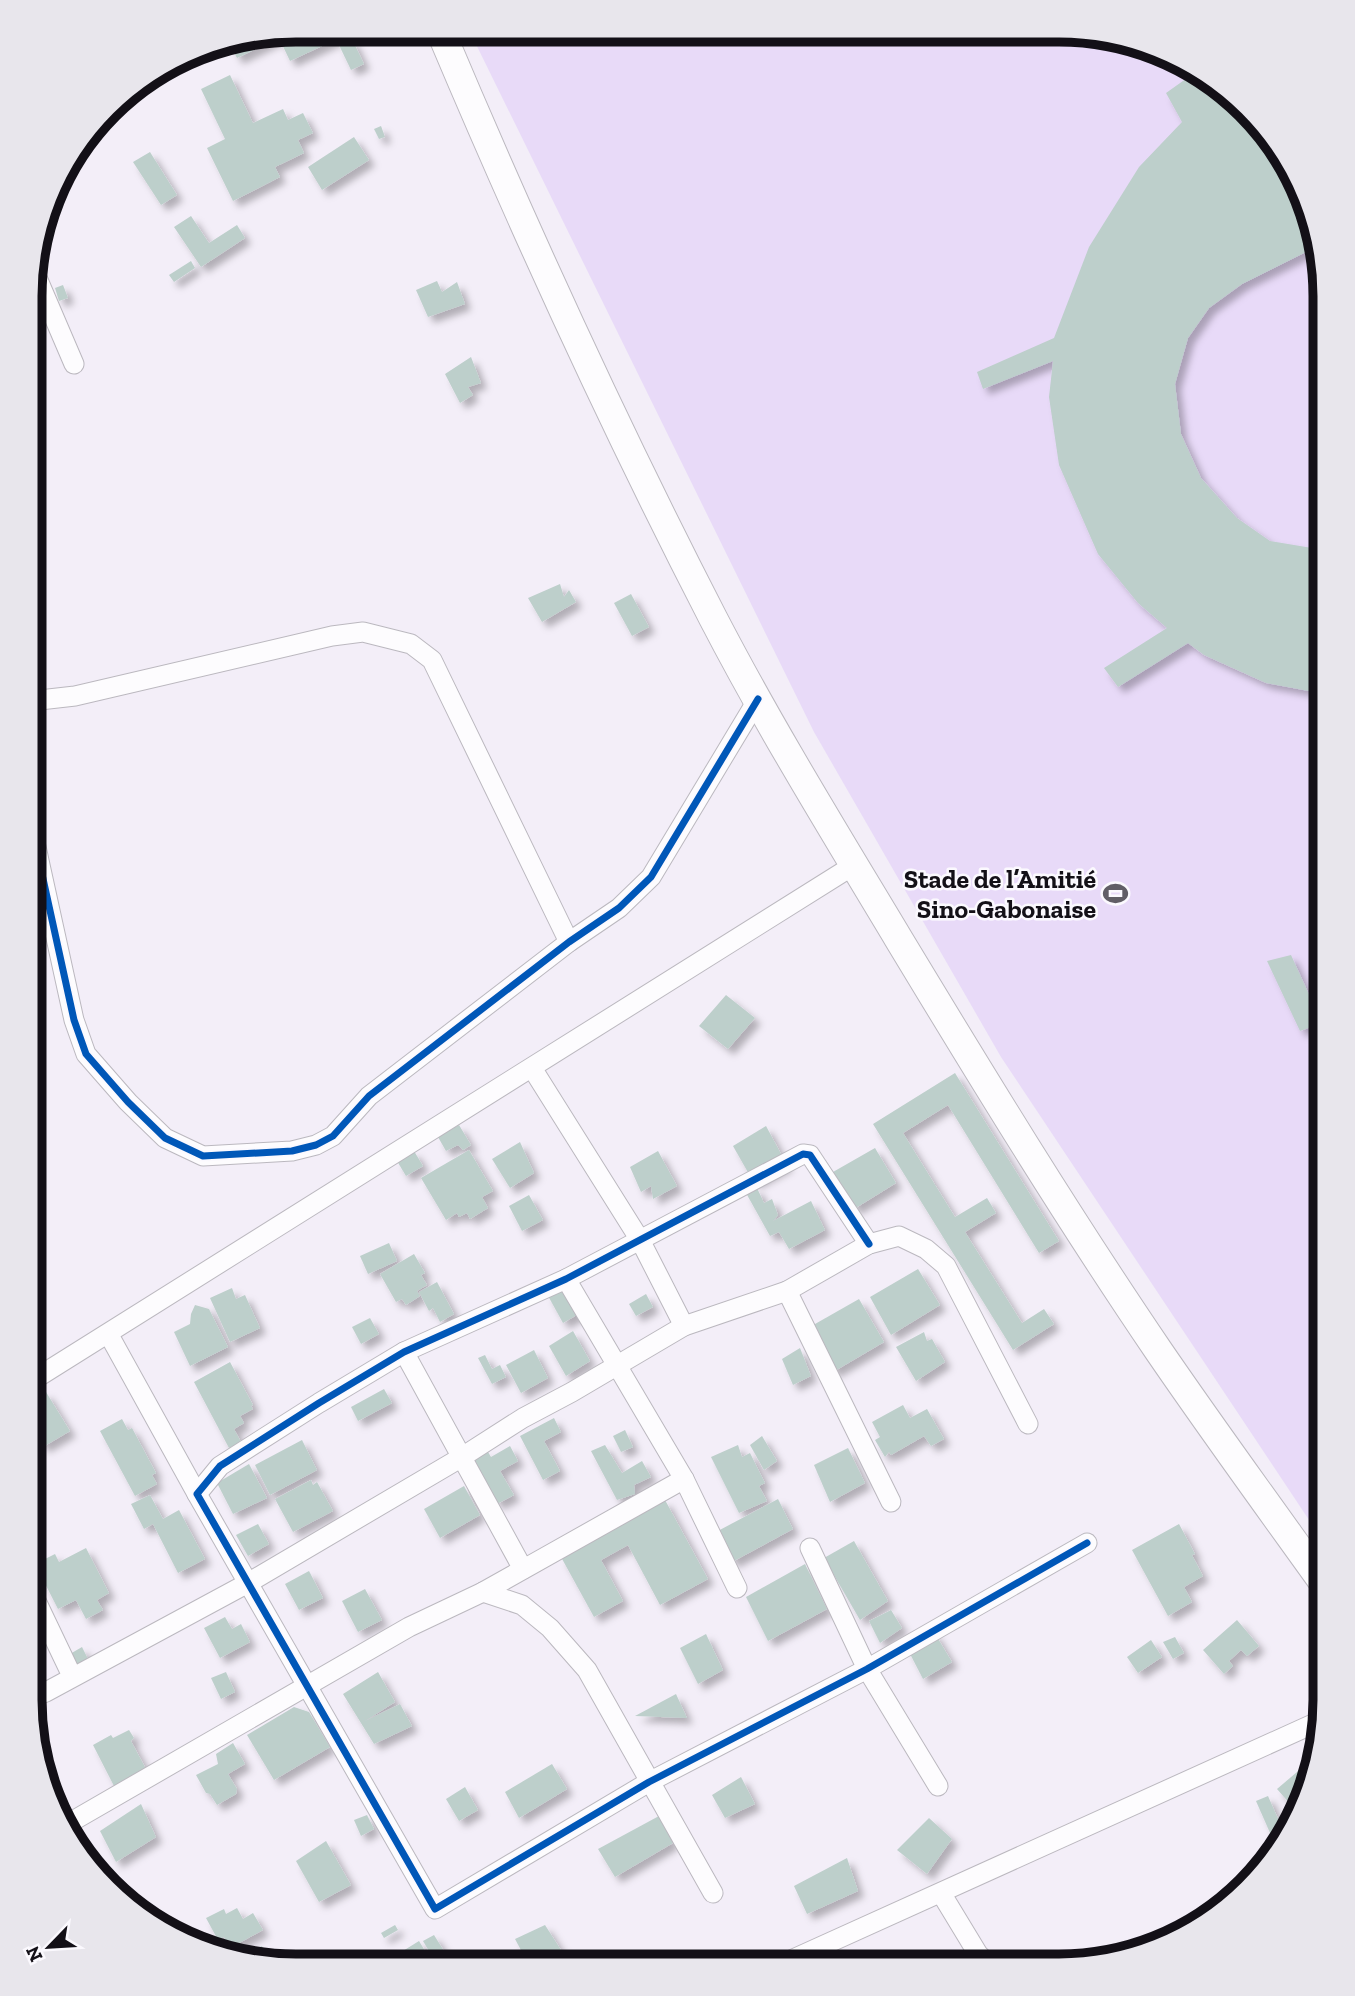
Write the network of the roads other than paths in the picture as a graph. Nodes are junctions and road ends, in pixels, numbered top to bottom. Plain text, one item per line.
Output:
1 (444, 42) edge
2 (42, 291) edge
3 (74, 364) dead end
4 (758, 699) junction
5 (42, 700) edge
6 (854, 865) junction
7 (42, 874) edge
8 (569, 942) junction
9 (532, 1068) junction
10 (640, 1240) junction
11 (869, 1244) junction
12 (566, 1279) junction
13 (787, 1291) junction
14 (684, 1326) junction
15 (109, 1335) junction
16 (404, 1352) junction
17 (615, 1365) junction
18 (42, 1375) edge
19 (1028, 1424) dead end
20 (462, 1457) junction
21 (684, 1479) junction
22 (197, 1494) junction
23 (891, 1502) dead end
24 (1087, 1543) dead end
25 (810, 1548) dead end
26 (523, 1569) junction
27 (1313, 1569) edge
28 (248, 1583) junction
29 (737, 1588) dead end
30 (483, 1592) junction
31 (42, 1613) edge
32 (867, 1669) junction
33 (72, 1676) junction
34 (308, 1686) junction
35 (42, 1694) edge
36 (1311, 1725) edge
37 (649, 1782) junction
38 (938, 1786) dead end
39 (73, 1821) edge
40 (713, 1893) dead end
41 (941, 1893) junction
42 (805, 1954) edge
43 (978, 1954) edge

1 - 4 main road
2 - 3 street
4 - 6 main road
4 - 8 street
5 - 8 street
6 - 9 street
6 - 27 main road
7 - 8 street
9 - 10 street
9 - 15 street
10 - 11 street
10 - 12 street
10 - 14 street
11 - 13 street
11 - 19 street
12 - 16 street
12 - 17 street
13 - 14 street
13 - 23 street
14 - 17 street
15 - 18 street
15 - 22 street
16 - 20 street
16 - 22 street
17 - 20 street
17 - 21 street
20 - 26 street
20 - 28 street
21 - 26 street
21 - 29 street
22 - 28 street
24 - 32 street
25 - 32 street
26 - 30 street
28 - 33 street
28 - 34 street
30 - 34 street
30 - 37 street
31 - 33 street
32 - 37 street
32 - 38 street
33 - 35 street
34 - 37 street
34 - 39 street
36 - 41 street
37 - 40 street
41 - 42 street
41 - 43 street

